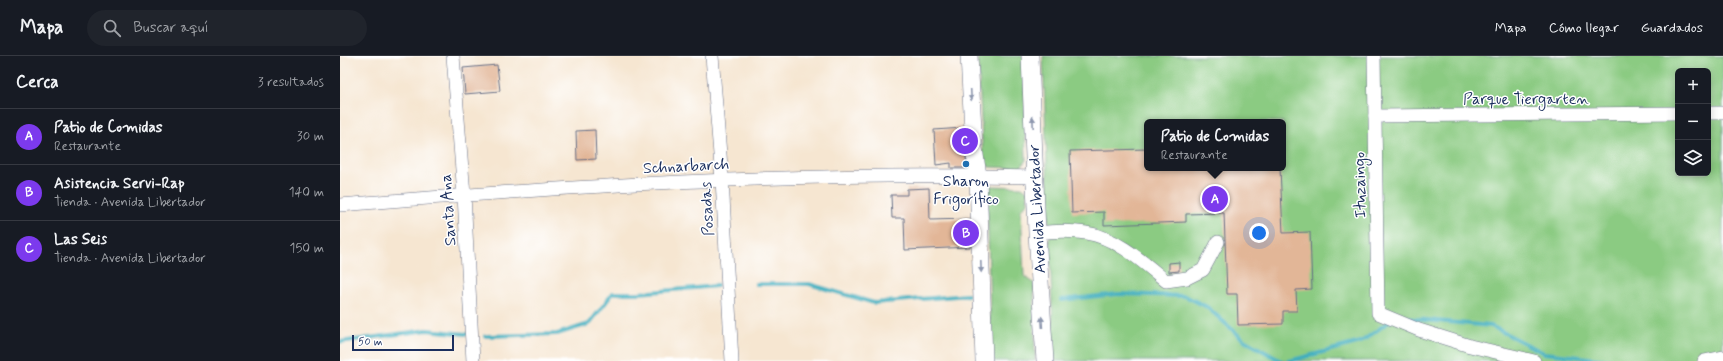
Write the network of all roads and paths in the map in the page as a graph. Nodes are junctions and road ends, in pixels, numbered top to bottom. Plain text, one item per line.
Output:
1 (453, 56) edge
2 (712, 56) edge
3 (969, 56) edge
4 (1030, 56) edge
5 (1374, 56) edge
6 (1675, 113) edge
7 (1711, 113) edge
8 (1723, 113) edge
9 (1375, 116) junction
10 (978, 176) junction
11 (1035, 177) junction
12 (722, 179) junction
13 (464, 195) junction
14 (340, 205) edge
15 (1037, 233) junction
16 (1218, 242) dead end
17 (1723, 357) edge
18 (473, 361) edge
19 (732, 361) edge
20 (984, 361) edge
21 (1045, 361) edge
22 (1534, 361) edge
23 (1704, 361) edge

1 - 13 street, Santa Ana
2 - 12 street, Posadas
3 -> 10 main road
11 -> 4 main road, Avenida Libertador
5 - 9 street, Ituzaingo
6 - 9 street, Parque Tiergarten
7 - 8 street
9 - 22 street, Ituzaingo
10 - 11 street, Schnarbarch
10 - 12 street, Schnarbarch
10 -> 20 main road
11 - 15 main road, Avenida Libertador
12 - 13 street, Schnarbarch
12 - 19 street, Posadas
13 - 14 street, Schnarbarch
13 - 18 street, Santa Ana
15 - 16 street
21 -> 15 main road, Avenida Libertador
17 - 23 street

